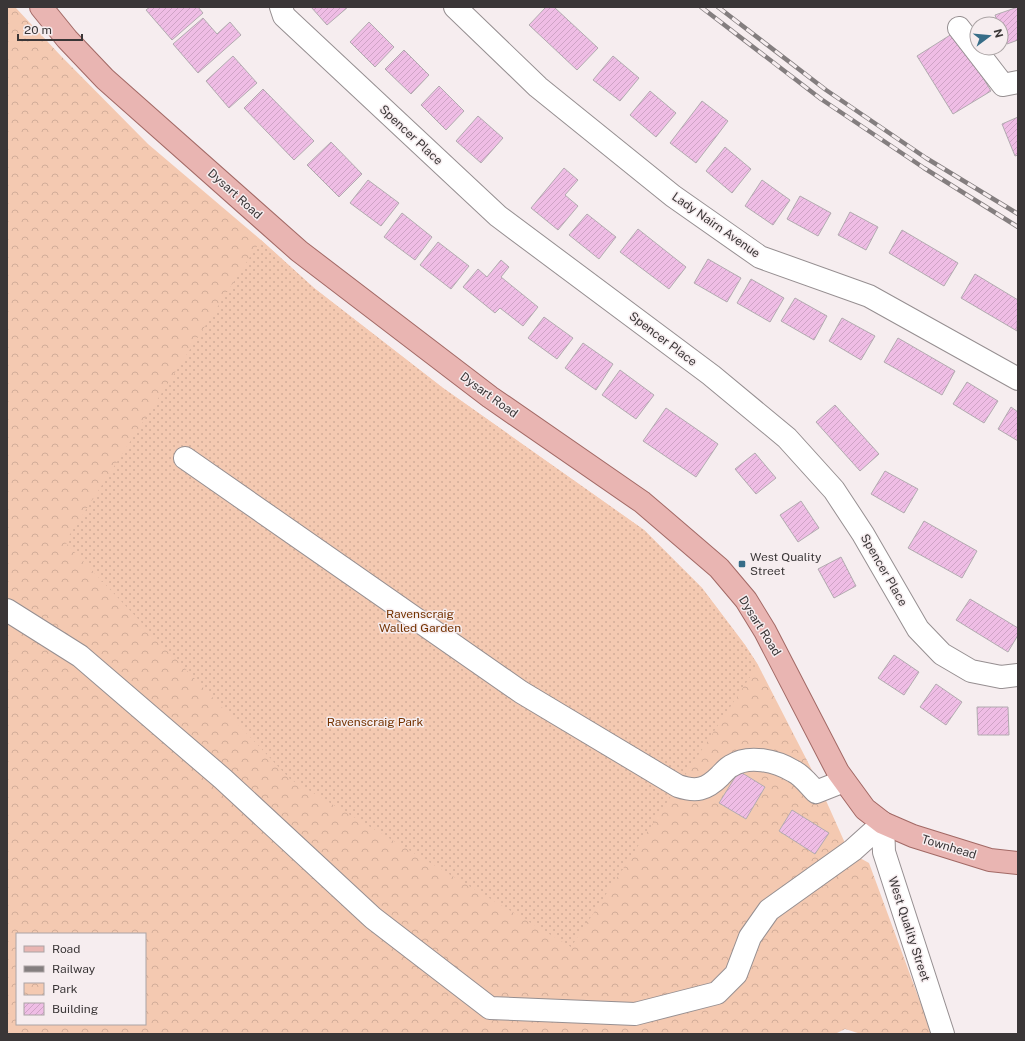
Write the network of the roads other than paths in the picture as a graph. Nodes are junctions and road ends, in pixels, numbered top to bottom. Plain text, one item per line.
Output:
1 (41, 7) edge
2 (281, 7) edge
3 (454, 7) edge
4 (959, 28) dead end
5 (1018, 82) edge
6 (1018, 378) edge
7 (185, 458) dead end
8 (7, 610) edge
9 (1018, 675) edge
10 (844, 780) junction
11 (883, 823) junction
12 (1018, 863) edge
13 (943, 1034) edge

1 - 10 main road, Dysart Road
2 - 9 street, Spencer Place
3 - 6 street, Lady Nairn Avenue
4 - 5 street
7 - 10 street
8 - 11 street
10 - 11 main road, Dysart Road
11 - 12 main road, Townhead
11 - 13 street, West Quality Street

